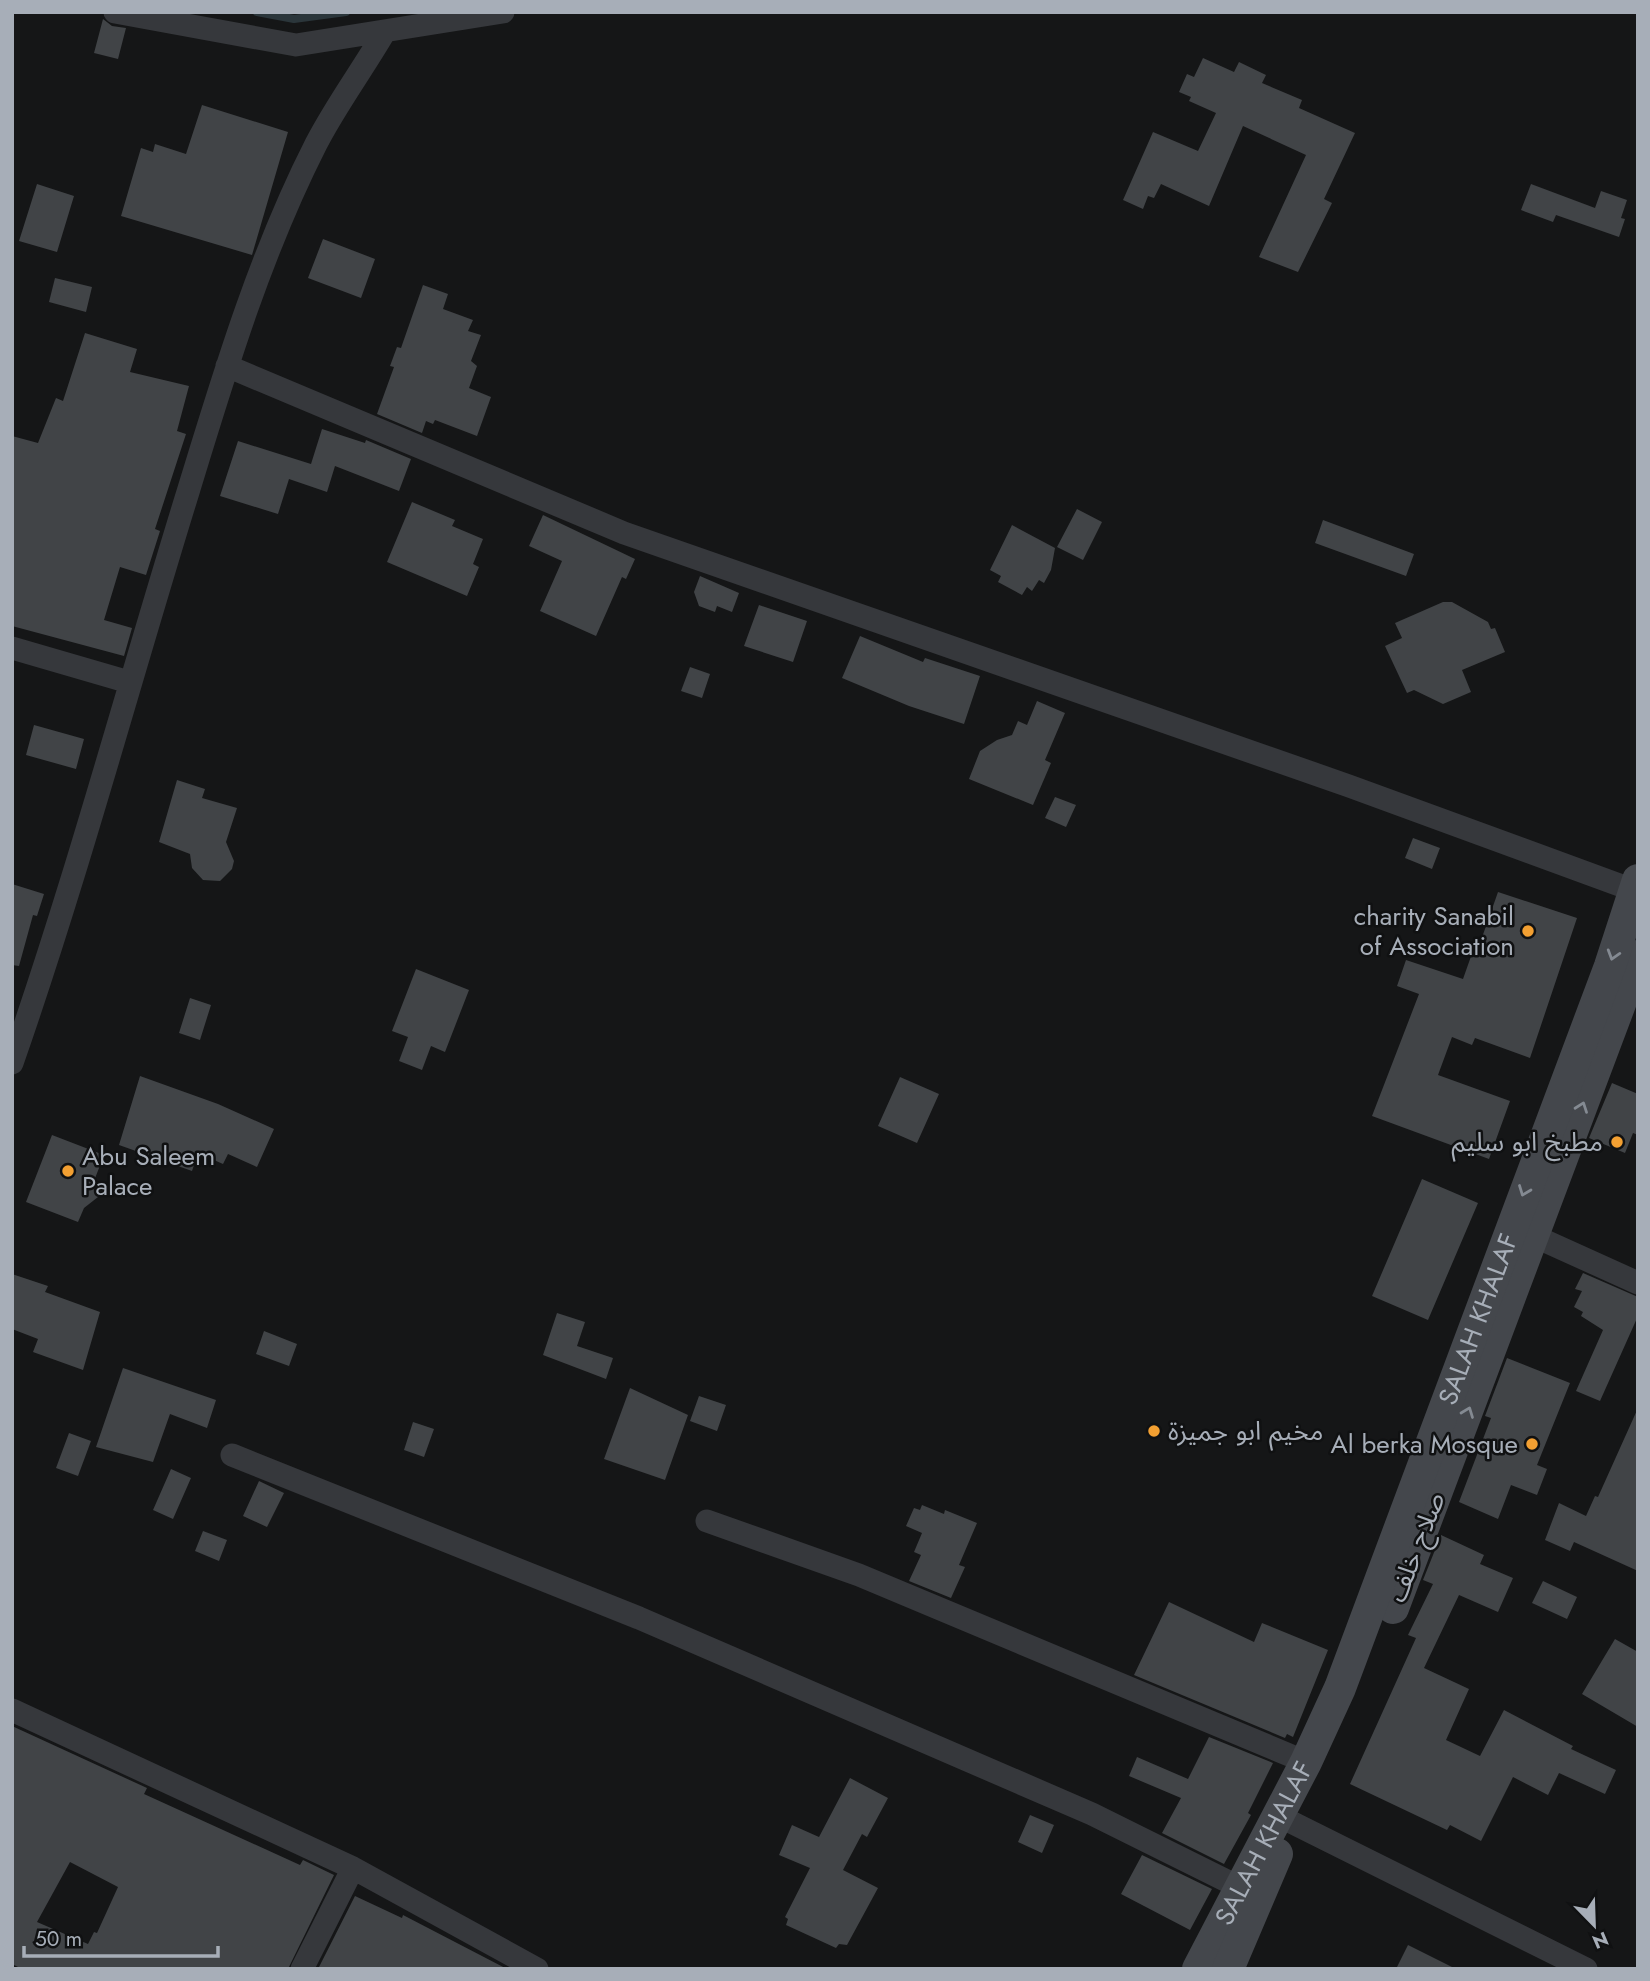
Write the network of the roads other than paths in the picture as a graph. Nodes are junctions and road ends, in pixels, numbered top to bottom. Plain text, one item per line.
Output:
1 (115, 12) edge
2 (503, 12) edge
3 (385, 31) junction
4 (227, 366) junction
5 (12, 648) edge
6 (129, 682) junction
7 (1636, 885) edge
8 (1638, 956) edge
9 (12, 1063) edge
10 (1534, 1236) junction
11 (1638, 1283) edge
12 (232, 1455) dead end
13 (707, 1521) dead end
14 (12, 1710) edge
15 (1306, 1762) junction
16 (1291, 1822) junction
17 (353, 1868) junction
18 (1239, 1887) junction
19 (302, 1969) edge
20 (537, 1969) edge
21 (1198, 1969) edge
22 (1228, 1969) edge
23 (1586, 1969) edge

1 - 3 street
2 - 3 street
3 - 4 street
4 - 6 street
4 - 7 street
5 - 6 street
6 - 9 street
7 -> 15 main road, SALAH KHALAF
10 -> 8 main road, صلاح خلف
10 - 11 street
16 -> 10 main road, صلاح خلف
12 - 18 street
13 - 15 street
14 - 17 street
15 - 18 main road, SALAH KHALAF
16 - 22 main road, صلاح خلف
16 - 23 street
17 - 19 street
17 - 20 street
18 - 21 main road, SALAH KHALAF

